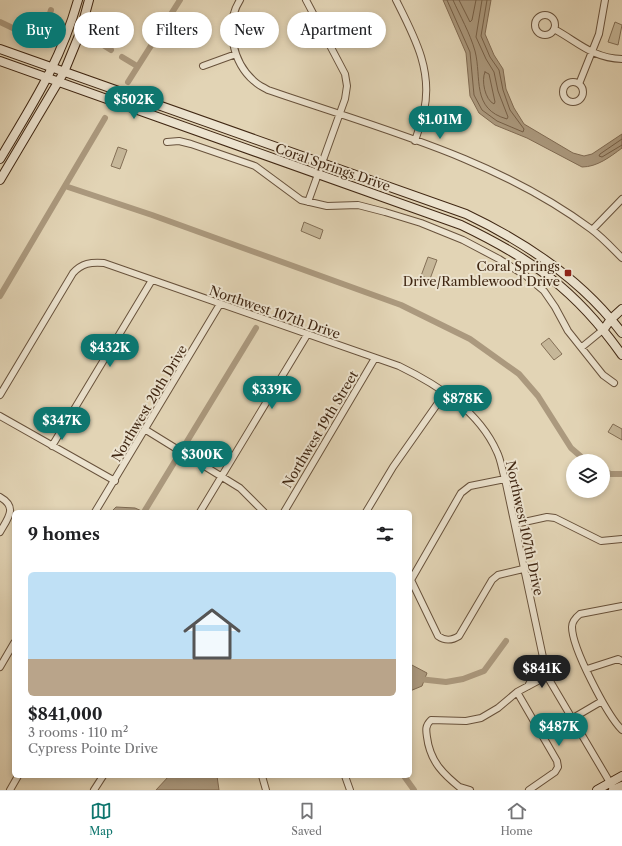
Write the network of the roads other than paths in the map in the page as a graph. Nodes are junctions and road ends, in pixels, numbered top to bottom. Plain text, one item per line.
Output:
1 (78, 0) edge
2 (89, 0) edge
3 (240, 0) edge
4 (306, 0) edge
5 (396, 0) edge
6 (605, 0) edge
7 (554, 29) dead end
8 (0, 49) edge
9 (592, 52) junction
10 (236, 54) junction
11 (622, 59) edge
12 (0, 61) edge
13 (203, 66) dead end
14 (53, 69) junction
15 (64, 72) junction
16 (48, 79) junction
17 (58, 82) junction
18 (579, 84) dead end
19 (340, 115) junction
20 (415, 141) junction
21 (167, 142) dead end
22 (0, 159) edge
23 (323, 163) junction
24 (319, 175) junction
25 (0, 180) edge
26 (622, 199) edge
27 (308, 202) junction
28 (593, 230) junction
29 (622, 258) edge
30 (152, 280) junction
31 (220, 304) junction
32 (622, 309) edge
33 (616, 322) edge
34 (604, 329) junction
35 (622, 333) edge
36 (307, 335) junction
37 (582, 347) junction
38 (622, 355) edge
39 (375, 358) junction
40 (614, 383) dead end
41 (445, 393) junction
42 (0, 395) edge
43 (0, 416) edge
44 (146, 430) junction
45 (52, 446) junction
46 (222, 476) junction
47 (505, 479) junction
48 (115, 481) junction
49 (0, 497) edge
50 (95, 510) edge
51 (201, 510) edge
52 (262, 510) edge
53 (285, 510) edge
54 (367, 510) edge
55 (515, 524) junction
56 (0, 532) edge
57 (622, 539) edge
58 (523, 569) junction
59 (412, 578) edge
60 (412, 582) edge
61 (622, 606) edge
62 (12, 646) edge
63 (622, 661) edge
64 (0, 667) edge
65 (545, 669) junction
66 (587, 670) junction
67 (547, 676) junction
68 (528, 686) junction
69 (517, 692) junction
70 (602, 701) junction
71 (573, 718) junction
72 (622, 730) edge
73 (622, 776) edge
74 (17, 778) edge
75 (102, 778) edge
76 (263, 778) edge
77 (346, 778) edge
78 (609, 782) junction
79 (622, 786) edge
80 (461, 789) edge
81 (10, 790) edge
82 (94, 790) edge
83 (266, 790) edge
84 (350, 790) edge
85 (470, 790) edge
86 (529, 790) edge
87 (597, 790) edge
88 (614, 790) edge

1 - 14 main road
2 - 15 main road
3 - 10 street
4 - 19 street
5 - 20 street
6 - 9 street
7 - 9 street
8 - 14 main road, Coral Springs Drive
9 - 11 street
9 - 18 street
10 - 13 street
10 - 19 street
12 - 16 main road, Coral Springs Drive
14 - 15 main road, Coral Springs Drive
14 - 16 main road
15 - 17 main road
15 - 23 main road, Coral Springs Drive
16 - 17 main road, Coral Springs Drive
16 - 22 main road
17 - 24 main road, Coral Springs Drive
17 - 25 main road
19 - 20 street
19 - 23 street
20 - 28 street
21 - 27 street
23 - 24 street
23 - 33 main road, Coral Springs Drive
24 - 27 street
24 - 34 main road, Coral Springs Drive
26 - 28 street
27 - 37 street
28 - 29 street
30 - 31 street, Northwest 107th Drive
30 - 42 street, Northwest 107th Drive
30 - 45 street
31 - 36 street, Northwest 107th Drive
31 - 44 street, Northwest 20th Drive
32 - 33 main road
33 - 34 main road
33 - 35 main road, Coral Springs Drive
34 - 37 street
34 - 38 main road, Coral Springs Drive
36 - 39 street, Northwest 107th Drive
36 - 46 street
37 - 40 street
39 - 41 street, Northwest 107th Drive
39 - 53 street, Northwest 19th Street
41 - 47 street, Northwest 107th Drive
41 - 54 street
43 - 45 street
44 - 46 street
44 - 48 street, Northwest 20th Drive
45 - 48 street
46 - 51 street
46 - 52 street
47 - 55 street, Northwest 107th Drive
47 - 59 street
48 - 50 street, Northwest 20th Drive
49 - 56 street
55 - 57 street
55 - 58 street, Northwest 107th Drive
58 - 60 street
58 - 65 street, Northwest 107th Drive
61 - 66 street
62 - 64 street
63 - 66 street
65 - 67 street, Northwest 107th Drive
65 - 68 street
66 - 70 street
67 - 68 street
67 - 71 street, Northwest 107th Drive
68 - 69 street
69 - 80 street
69 - 86 street
70 - 71 street
70 - 72 street
71 - 78 street, Northwest 107th Drive
73 - 78 main road
74 - 81 street
75 - 82 street
76 - 83 street
77 - 84 street
78 - 87 main road
78 - 88 street, Northwest 107th Drive
79 - 88 main road
80 - 85 street

